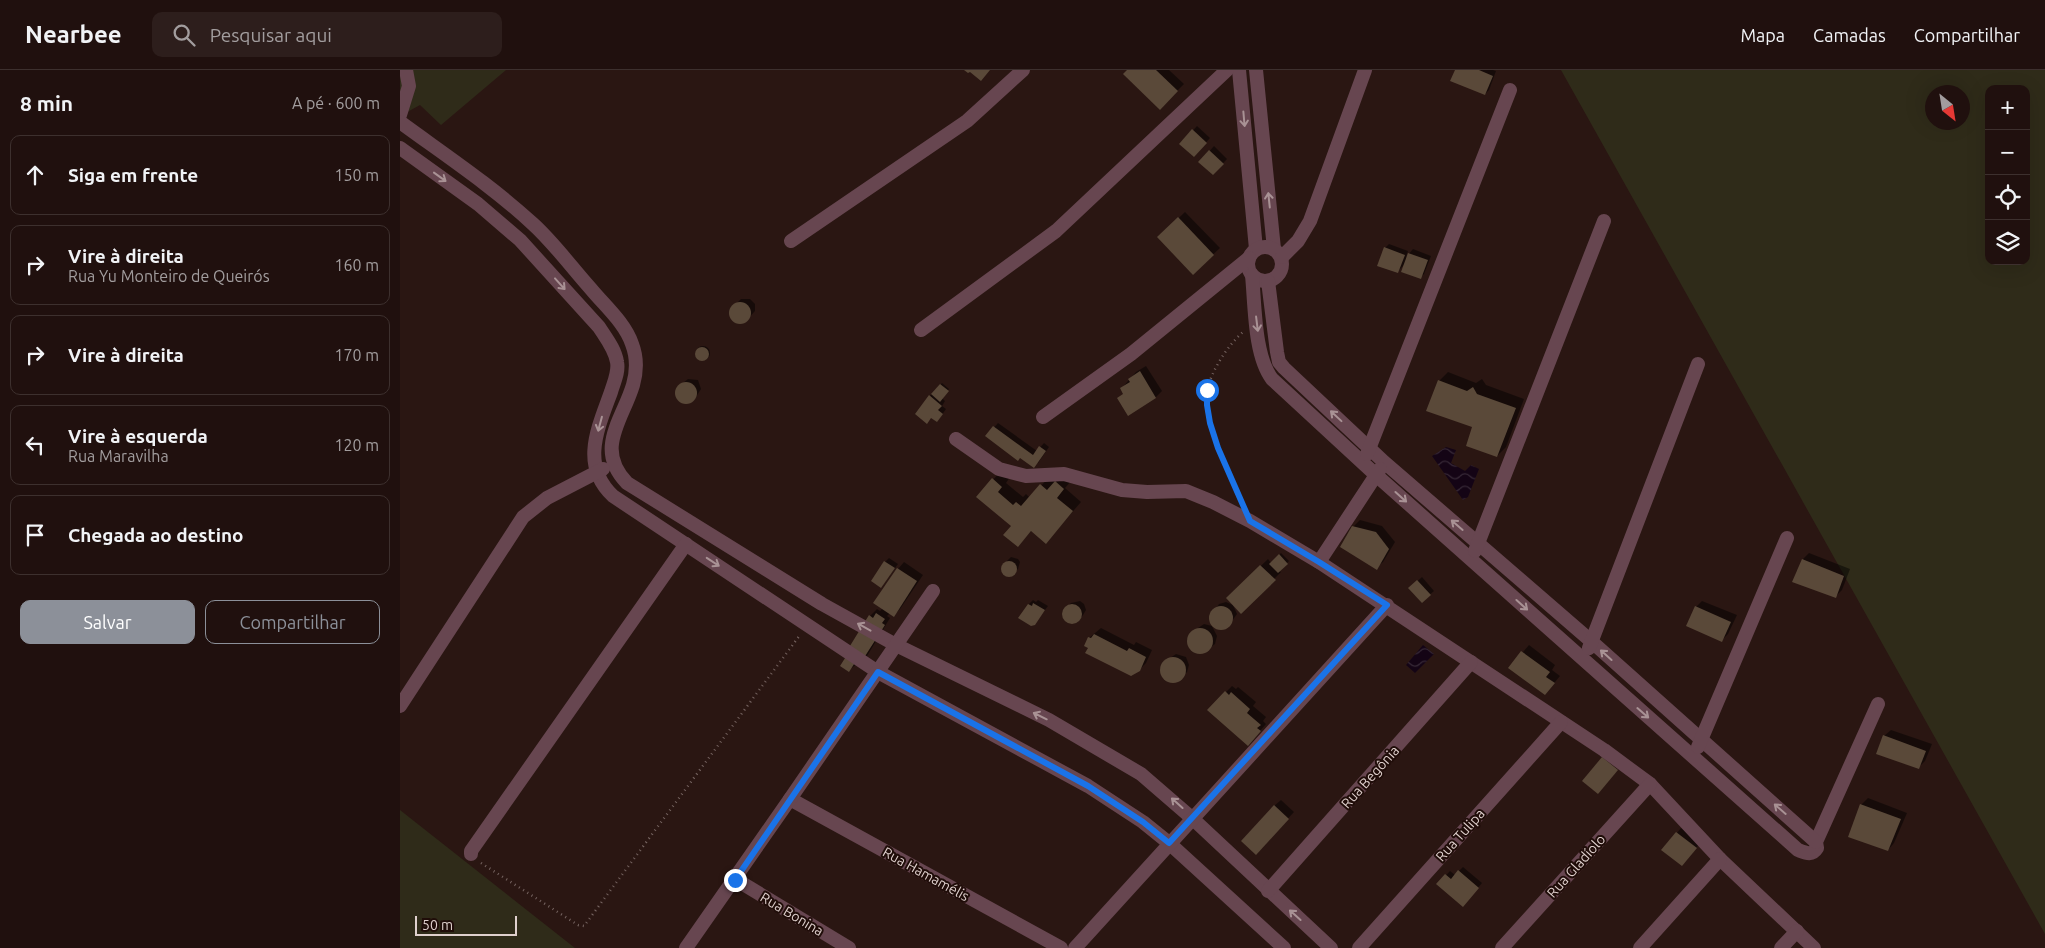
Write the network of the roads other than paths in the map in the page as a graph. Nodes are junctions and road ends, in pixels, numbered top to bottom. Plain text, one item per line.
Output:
1 (406, 70) edge
2 (1023, 70) edge
3 (1227, 70) edge
4 (1239, 70) edge
5 (1256, 70) edge
6 (1365, 70) edge
7 (1510, 90) dead end
8 (400, 115) edge
9 (400, 122) edge
10 (400, 148) edge
11 (1604, 221) dead end
12 (534, 225) junction
13 (520, 240) junction
14 (791, 241) dead end
15 (1278, 253) junction
16 (1252, 254) junction
17 (1252, 275) junction
18 (1268, 281) junction
19 (921, 330) dead end
20 (1698, 364) dead end
21 (1043, 417) dead end
22 (956, 439) dead end
23 (1371, 448) junction
24 (1362, 462) junction
25 (1384, 462) junction
26 (615, 464) junction
27 (596, 473) junction
28 (1376, 475) junction
29 (1787, 538) dead end
30 (686, 544) junction
31 (1479, 544) junction
32 (1470, 559) junction
33 (1319, 562) junction
34 (933, 590) dead end
35 (822, 604) junction
36 (1387, 605) junction
37 (808, 624) junction
38 (1591, 641) junction
39 (896, 645) junction
40 (1584, 661) junction
41 (1471, 662) junction
42 (878, 672) junction
43 (1878, 704) dead end
44 (400, 706) edge
45 (1560, 722) junction
46 (1702, 741) junction
47 (1692, 756) junction
48 (1650, 784) junction
49 (790, 799) junction
50 (1193, 819) junction
51 (1816, 842) junction
52 (1169, 843) junction
53 (471, 854) road end
54 (1720, 859) junction
55 (735, 880) junction
56 (1268, 891) junction
57 (1797, 931) junction
58 (686, 948) edge
59 (849, 948) edge
60 (1061, 948) edge
61 (1075, 948) edge
62 (1284, 948) edge
63 (1330, 948) edge
64 (1359, 948) edge
65 (1502, 948) edge
66 (1640, 948) edge
67 (1781, 948) edge
68 (1814, 948) edge

1 - 8 street
2 - 14 street
3 - 19 street
4 -> 16 street
15 -> 5 street
6 - 15 street
7 - 23 street
9 - 12 street
10 -> 13 street
11 - 31 street
12 - 13 street
12 - 26 street
13 -> 27 street
15 - 16 street
15 - 18 street
16 - 17 street
16 - 21 street
17 - 18 street
17 -> 24 street
23 -> 18 street
20 - 38 street
22 - 33 street
23 - 24 street
23 - 25 street
24 - 28 street
25 - 28 street
31 -> 25 street
26 - 27 street
26 - 35 street
27 - 30 street
27 - 44 street
28 -> 32 street
28 - 33 street
29 - 46 street
30 -> 37 street
30 - 53 street
31 - 32 street
31 - 38 street
32 -> 40 street
33 - 36 street
34 - 39 street
35 - 37 street
39 -> 35 street
36 - 41 street
36 - 50 street
37 - 42 street
38 - 40 street
46 -> 38 street
39 - 42 street
50 -> 39 street
40 -> 47 street
41 - 45 street
41 - 56 street, Rua Begônia
42 - 49 street
42 - 52 street
43 - 51 street
45 - 48 street
45 - 64 street, Rua Tulipa
46 - 47 street
51 -> 46 street
47 - 51 street
48 - 54 street
48 - 65 street, Rua Gladíolo
49 - 55 street
49 - 60 street, Rua Hamamélis
50 - 52 street
50 - 56 street
52 - 61 street
52 - 62 street
54 - 57 street
54 - 66 street
55 - 58 street
55 - 59 street, Rua Bonina
63 -> 56 street
57 - 67 street
57 - 68 street

